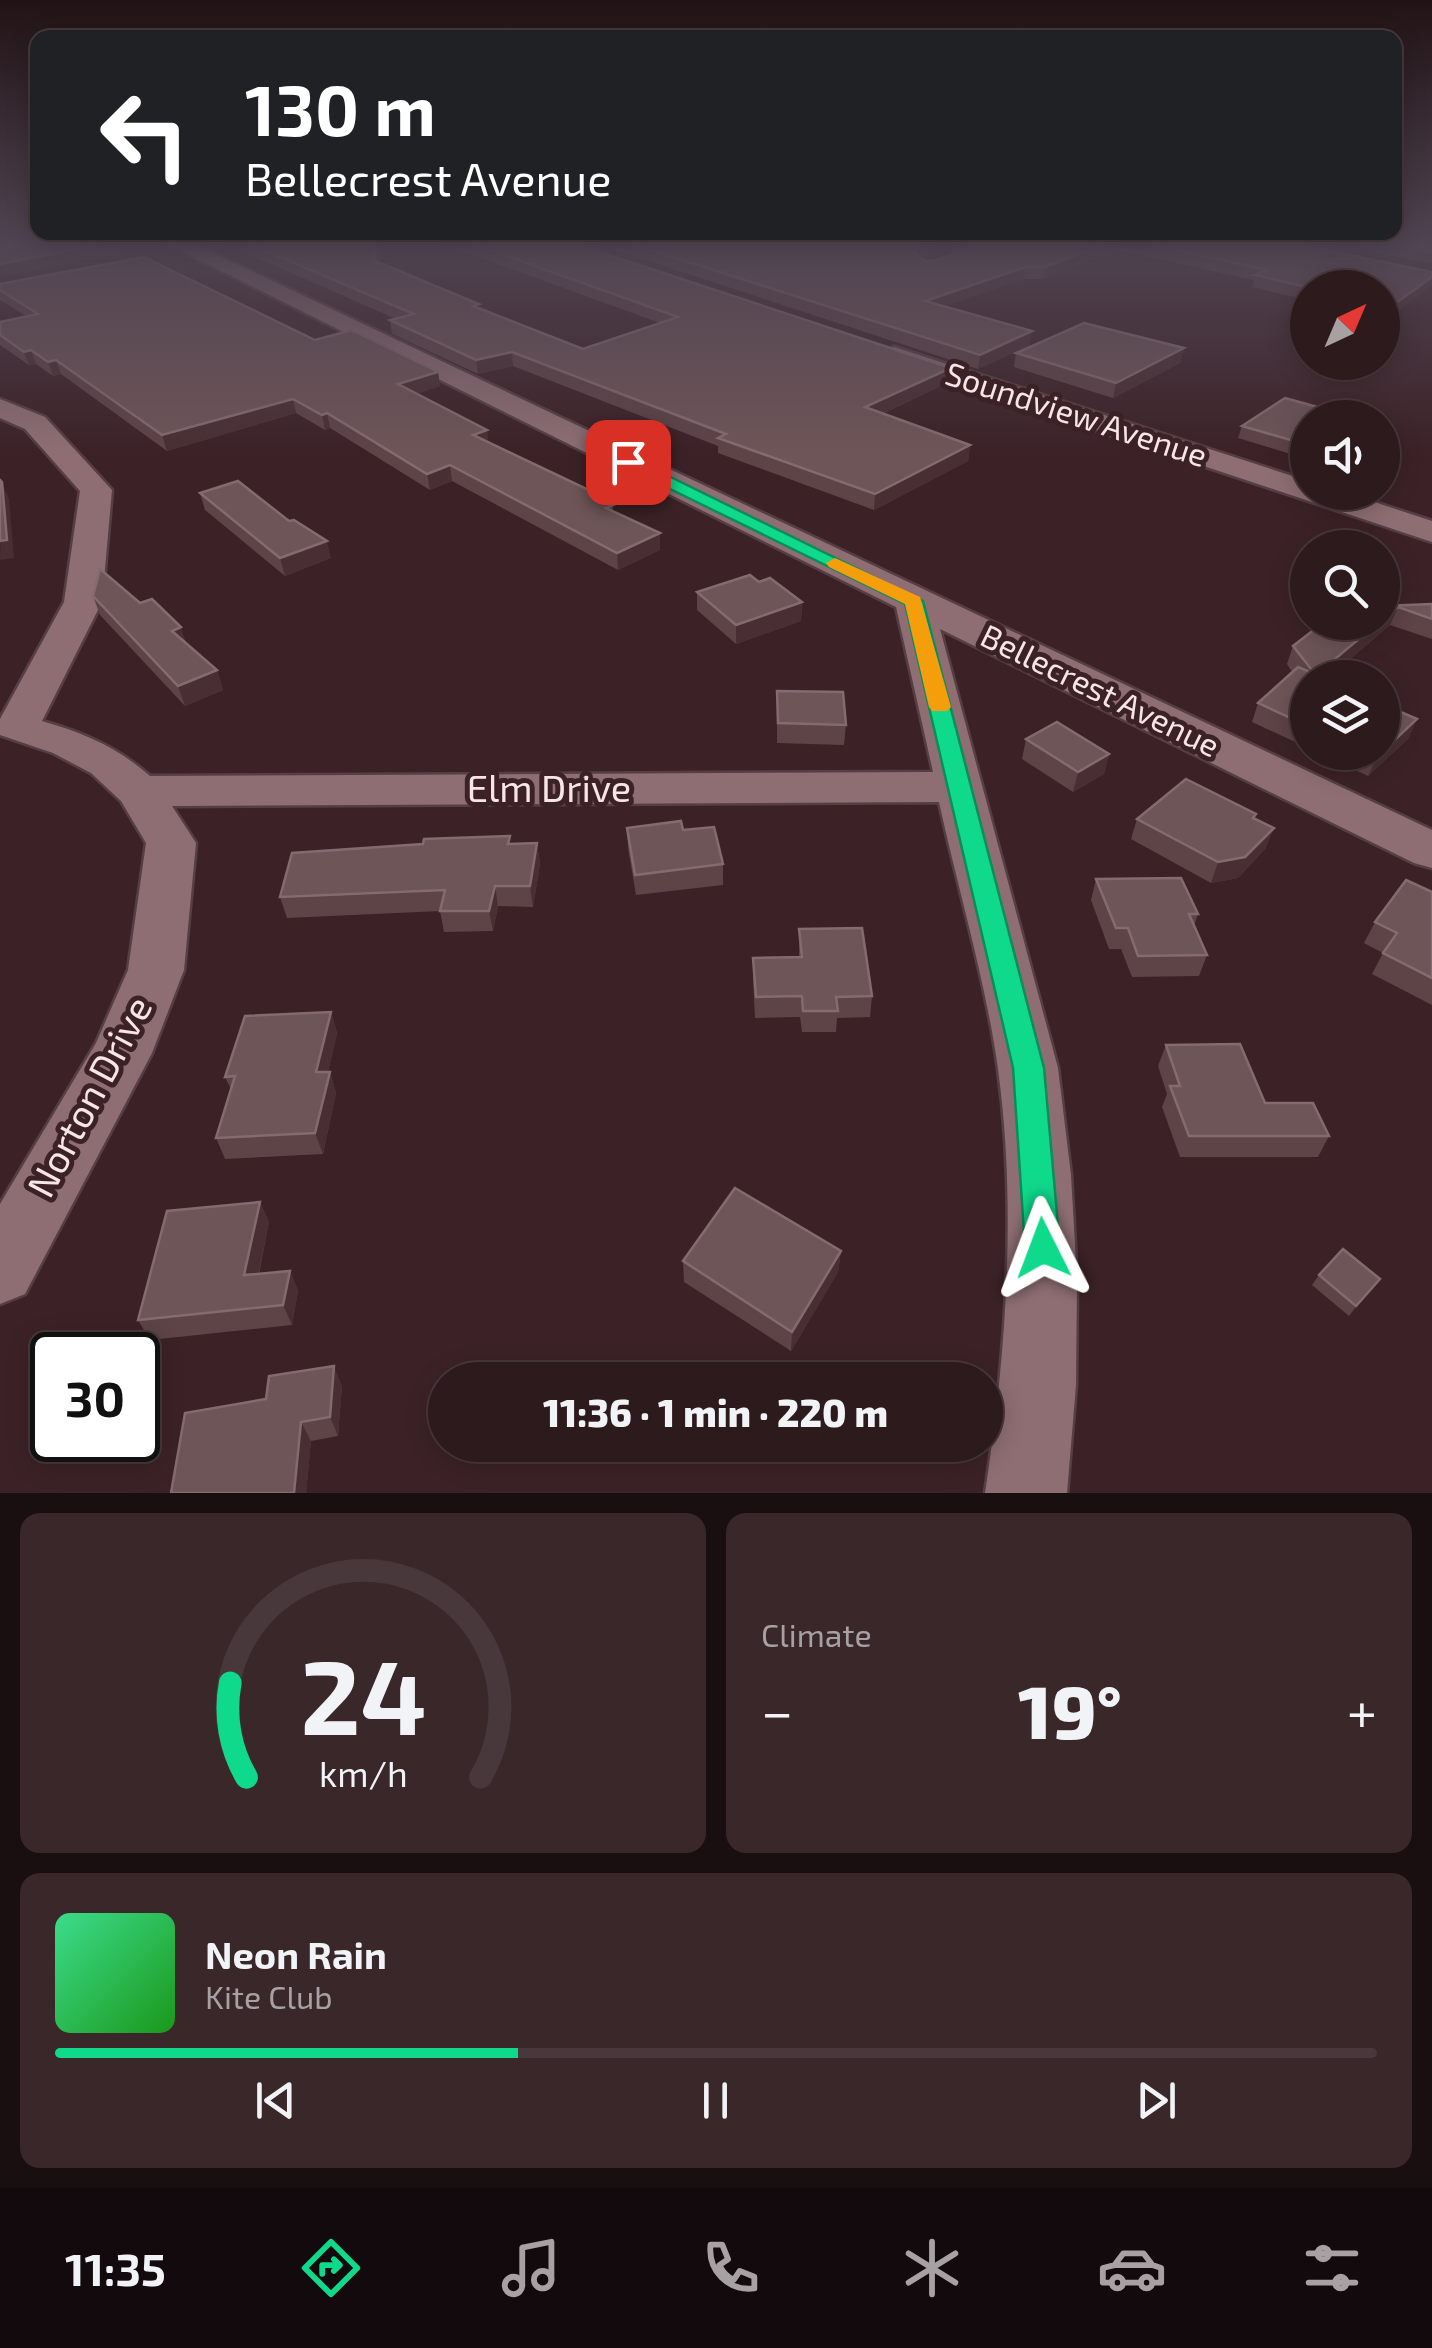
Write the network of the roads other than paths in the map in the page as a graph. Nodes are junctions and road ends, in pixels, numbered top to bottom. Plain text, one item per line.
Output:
1 (304, 313) edge
2 (864, 345) edge
3 (0, 408) edge
4 (1290, 486) edge
5 (1364, 510) edge
6 (1432, 532) edge
7 (914, 601) junction
8 (8, 728) edge
9 (960, 787) junction
10 (139, 791) junction
11 (1432, 851) edge
12 (0, 1270) edge
13 (1026, 1493) edge

1 - 7 street, Bellecrest Avenue
2 - 4 street, Soundview Avenue
3 - 8 street, Norton Drive
5 - 6 street, Soundview Avenue
7 - 9 street
7 - 11 street, Bellecrest Avenue
8 - 10 street, Norton Drive
9 - 10 street, Elm Drive
9 - 13 street
10 - 12 street, Norton Drive

